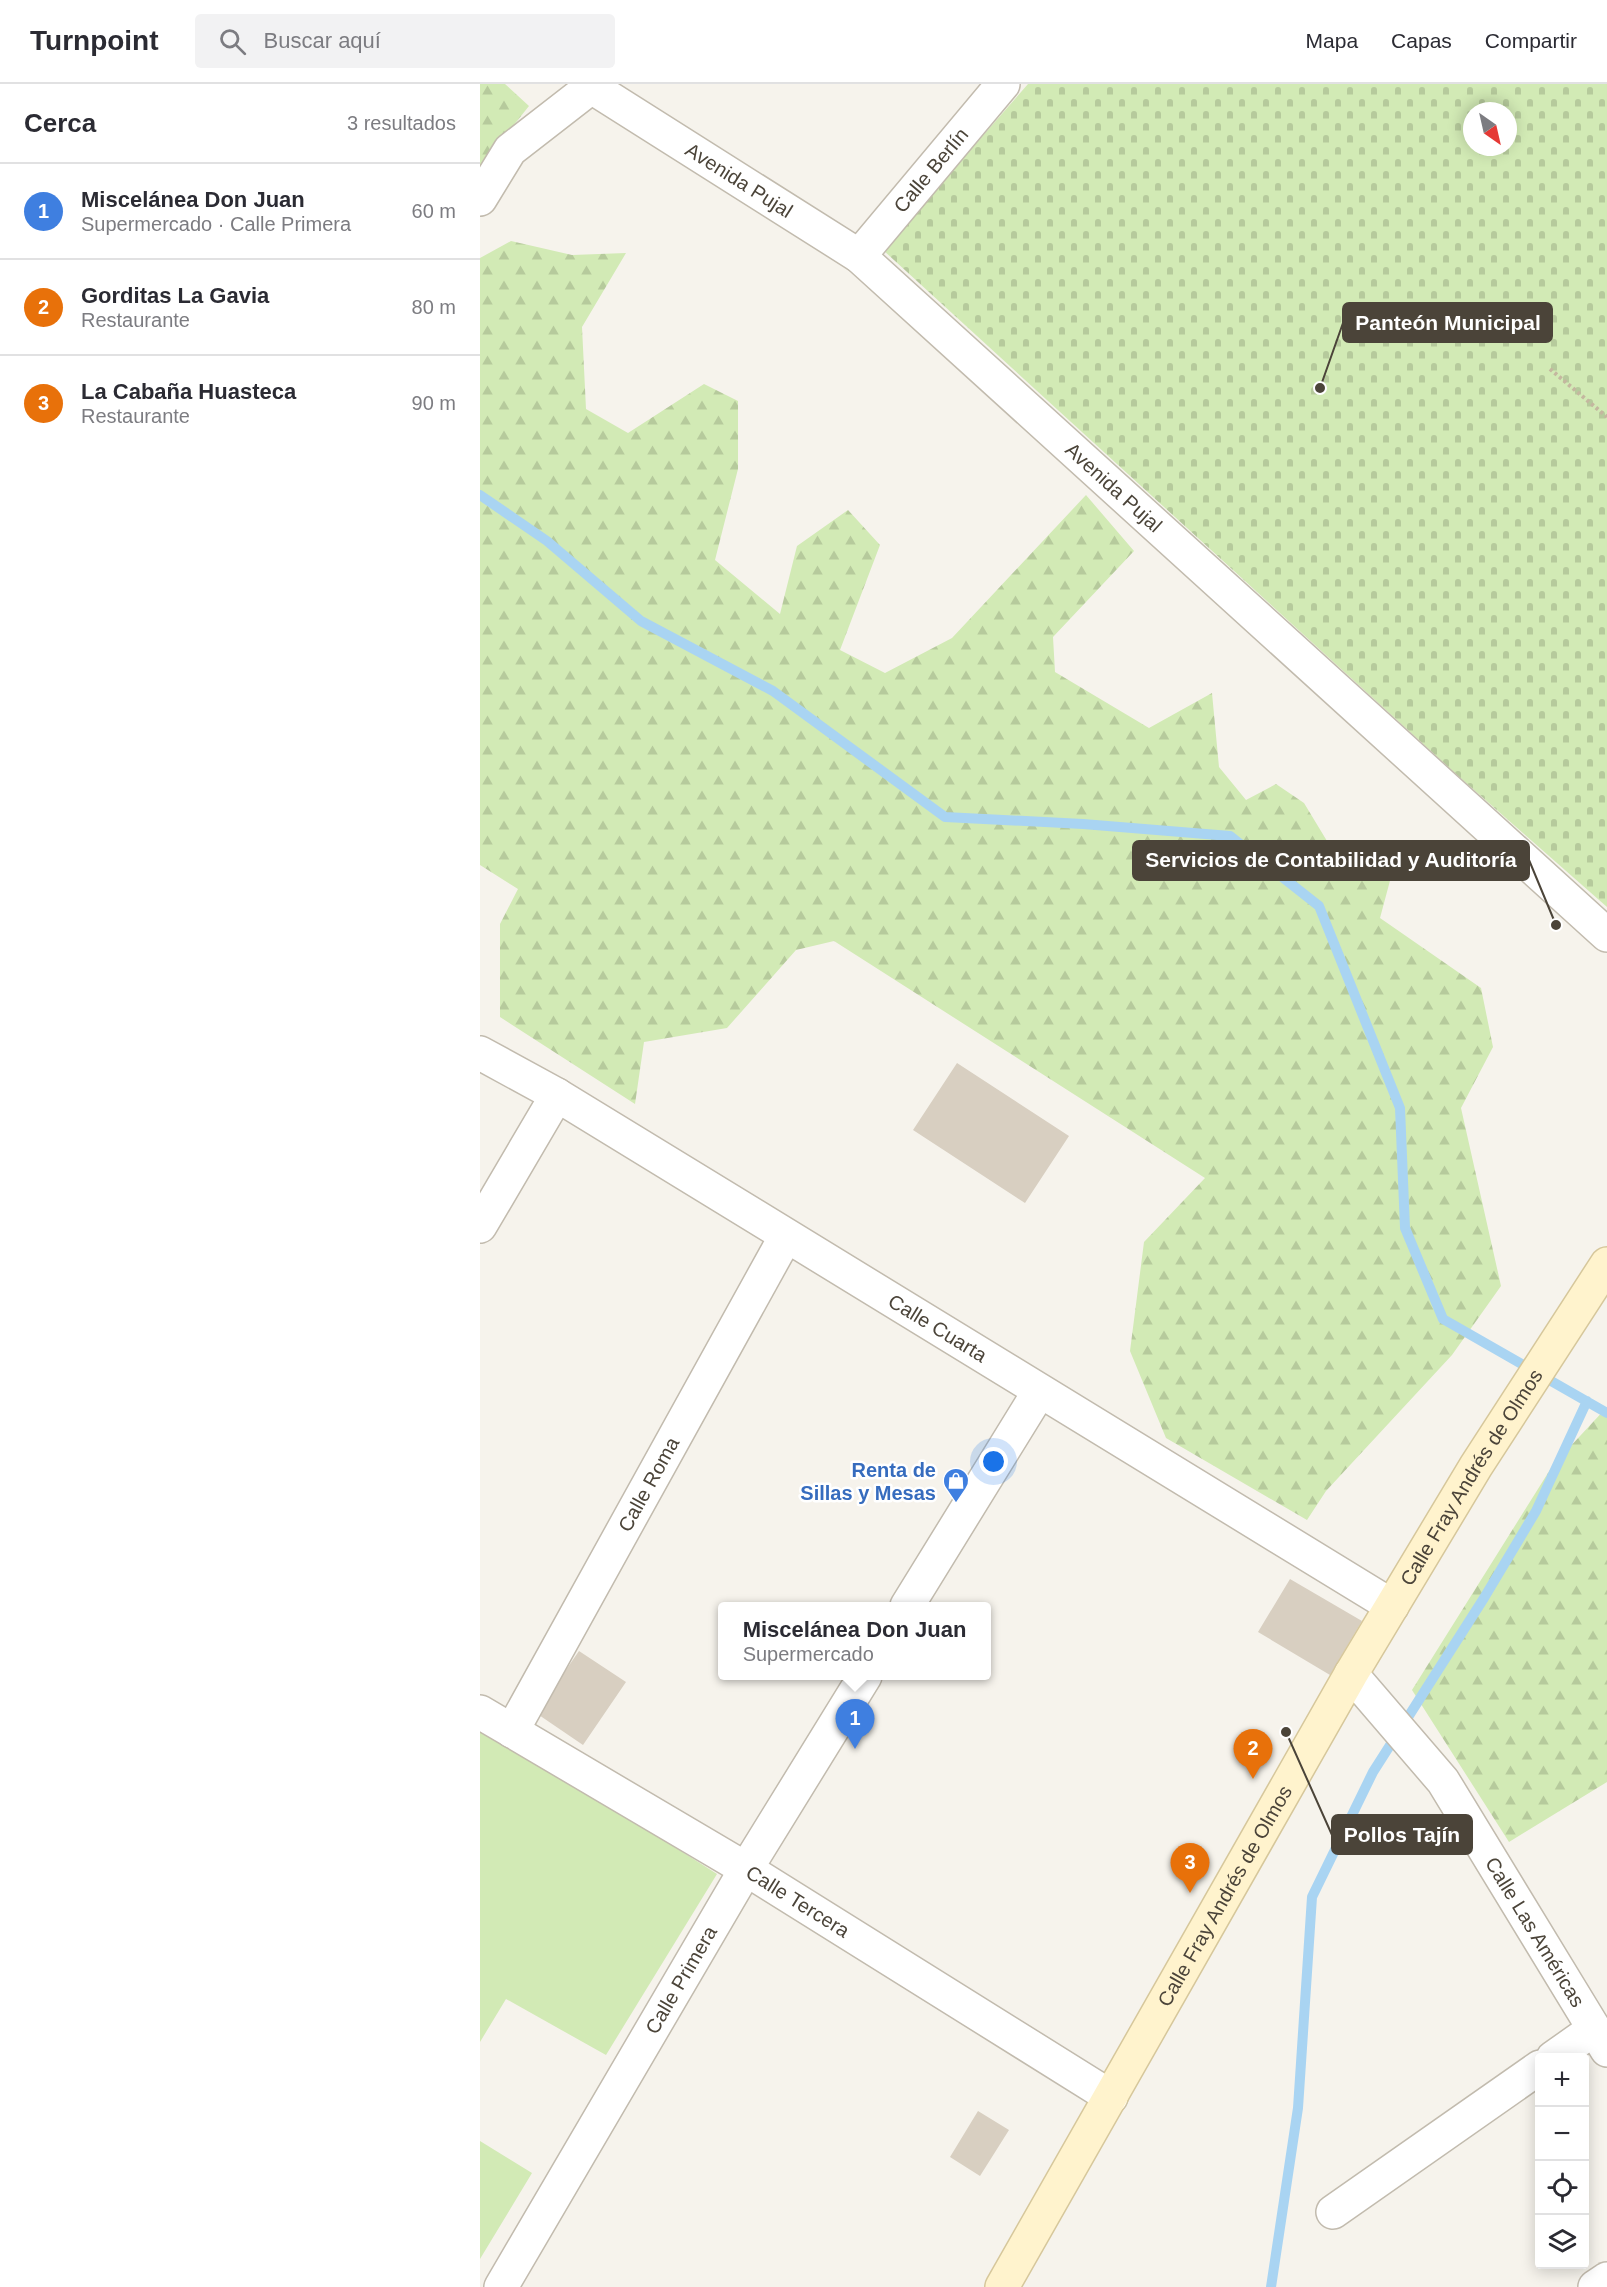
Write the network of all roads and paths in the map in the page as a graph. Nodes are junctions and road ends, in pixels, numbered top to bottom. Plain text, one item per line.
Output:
1 (1003, 84) edge
2 (592, 85) edge
3 (480, 199) edge
4 (859, 256) junction
5 (1550, 369) dead end
6 (1607, 417) edge
7 (1607, 935) edge
8 (480, 1053) edge
9 (557, 1095) junction
10 (480, 1227) edge
11 (786, 1236) junction
12 (1607, 1264) edge
13 (1039, 1392) junction
14 (909, 1602) edge
15 (1392, 1606) junction
16 (1351, 1674) junction
17 (863, 1680) edge
18 (480, 1712) edge
19 (512, 1731) junction
20 (746, 1869) junction
21 (1600, 2040) edge
22 (1566, 2053) edge
23 (1535, 2070) edge
24 (1111, 2097) junction
25 (1333, 2212) dead end
26 (1607, 2279) edge
27 (501, 2287) edge
28 (1002, 2287) edge
29 (1595, 2287) edge

1 - 4 street, Calle Berlín
2 - 3 street
2 - 4 street, Avenida Pujal
4 - 7 street, Avenida Pujal
5 - 6 path
8 - 9 street, Calle Cuarta
9 - 10 street
9 - 11 street, Calle Cuarta
11 - 13 street, Calle Cuarta
11 - 19 street, Calle Roma
12 - 15 street, Calle Fray Andrés de Olmos
13 - 14 street
13 - 15 street, Calle Cuarta
15 - 16 street, Calle Fray Andrés de Olmos
16 - 21 street, Calle Las Américas
16 - 24 street, Calle Fray Andrés de Olmos
17 - 20 street, Calle Primera
18 - 19 street, Calle Tercera
19 - 20 street, Calle Tercera
20 - 24 street, Calle Tercera
20 - 27 street, Calle Primera
21 - 22 street
23 - 25 street
24 - 28 street, Calle Fray Andrés de Olmos
26 - 29 street

